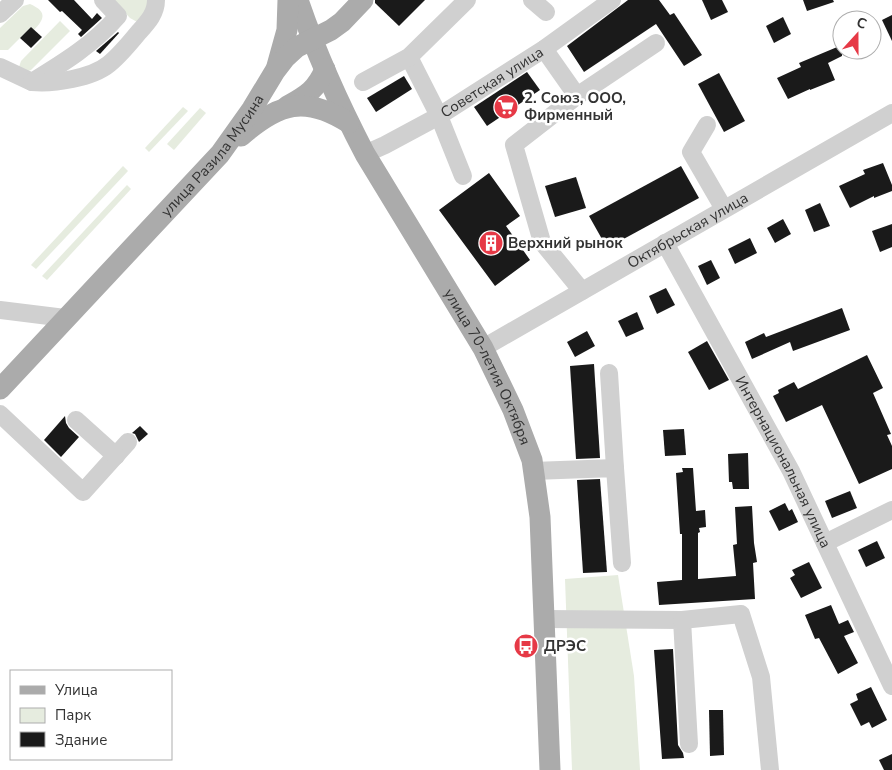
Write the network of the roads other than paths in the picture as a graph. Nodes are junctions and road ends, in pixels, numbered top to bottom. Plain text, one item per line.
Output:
1 (15, 0) edge
2 (102, 0) edge
3 (156, 0) edge
4 (288, 0) edge
5 (298, 0) edge
6 (363, 0) edge
7 (468, 0) edge
8 (532, 0) edge
9 (612, 0) edge
10 (546, 12) dead end
11 (0, 14) edge
12 (311, 39) junction
13 (656, 43) dead end
14 (544, 49) junction
15 (409, 57) junction
16 (0, 67) edge
17 (325, 69) junction
18 (275, 71) junction
19 (32, 82) junction
20 (363, 82) dead end
21 (577, 96) junction
22 (286, 107) junction
23 (892, 113) edge
24 (439, 116) junction
25 (349, 123) junction
26 (707, 125) dead end
27 (220, 154) junction
28 (365, 154) junction
29 (463, 176) dead end
30 (724, 209) junction
31 (665, 243) junction
32 (582, 291) junction
33 (4, 307) edge
34 (65, 318) junction
35 (483, 348) junction
36 (609, 373) dead end
37 (0, 389) edge
38 (0, 414) edge
39 (76, 420) dead end
40 (128, 442) dead end
41 (116, 456) junction
42 (615, 468) junction
43 (533, 471) junction
44 (892, 510) edge
45 (825, 543) junction
46 (622, 563) dead end
47 (543, 619) junction
48 (682, 620) junction
49 (888, 665) edge
50 (892, 686) edge
51 (689, 744) dead end
52 (550, 770) edge
53 (770, 770) edge

1 - 11 street
2 - 19 street
3 - 19 street
4 - 18 main road
5 - 12 main road, улица 70-летия Октября
6 - 12 main road, улица Разила Мусина
7 - 15 street
8 - 10 street
9 - 14 street, Советская улица
12 - 17 main road, улица 70-летия Октября
12 - 18 main road, улица Разила Мусина
13 - 21 street
14 - 21 street
14 - 24 street, Советская улица
15 - 20 street
15 - 24 street
16 - 19 street
17 - 22 main road
17 - 25 main road, улица 70-летия Октября
18 - 27 main road, улица Разила Мусина
21 - 32 street
22 - 25 main road
22 - 27 main road
23 - 30 street, Октябрьская улица
24 - 28 street, Советская улица
24 - 29 street
25 - 28 main road, улица 70-летия Октября
26 - 30 street
27 - 34 main road, улица Разила Мусина
28 - 35 main road, улица 70-летия Октября
30 - 31 street, Октябрьская улица
31 - 32 street, Октябрьская улица
31 - 45 street, Интернациональная улица
32 - 35 street, Октябрьская улица
33 - 34 street
34 - 37 main road, улица Разила Мусина
35 - 43 main road, улица 70-летия Октября
36 - 42 street
38 - 41 street
39 - 41 street
40 - 41 street
42 - 43 street
42 - 46 street
43 - 47 main road, улица 70-летия Октября
44 - 45 street
45 - 49 street, Интернациональная улица
47 - 48 street
47 - 52 main road, улица 70-летия Октября
48 - 51 street
48 - 53 street
49 - 50 street, Интернациональная улица

